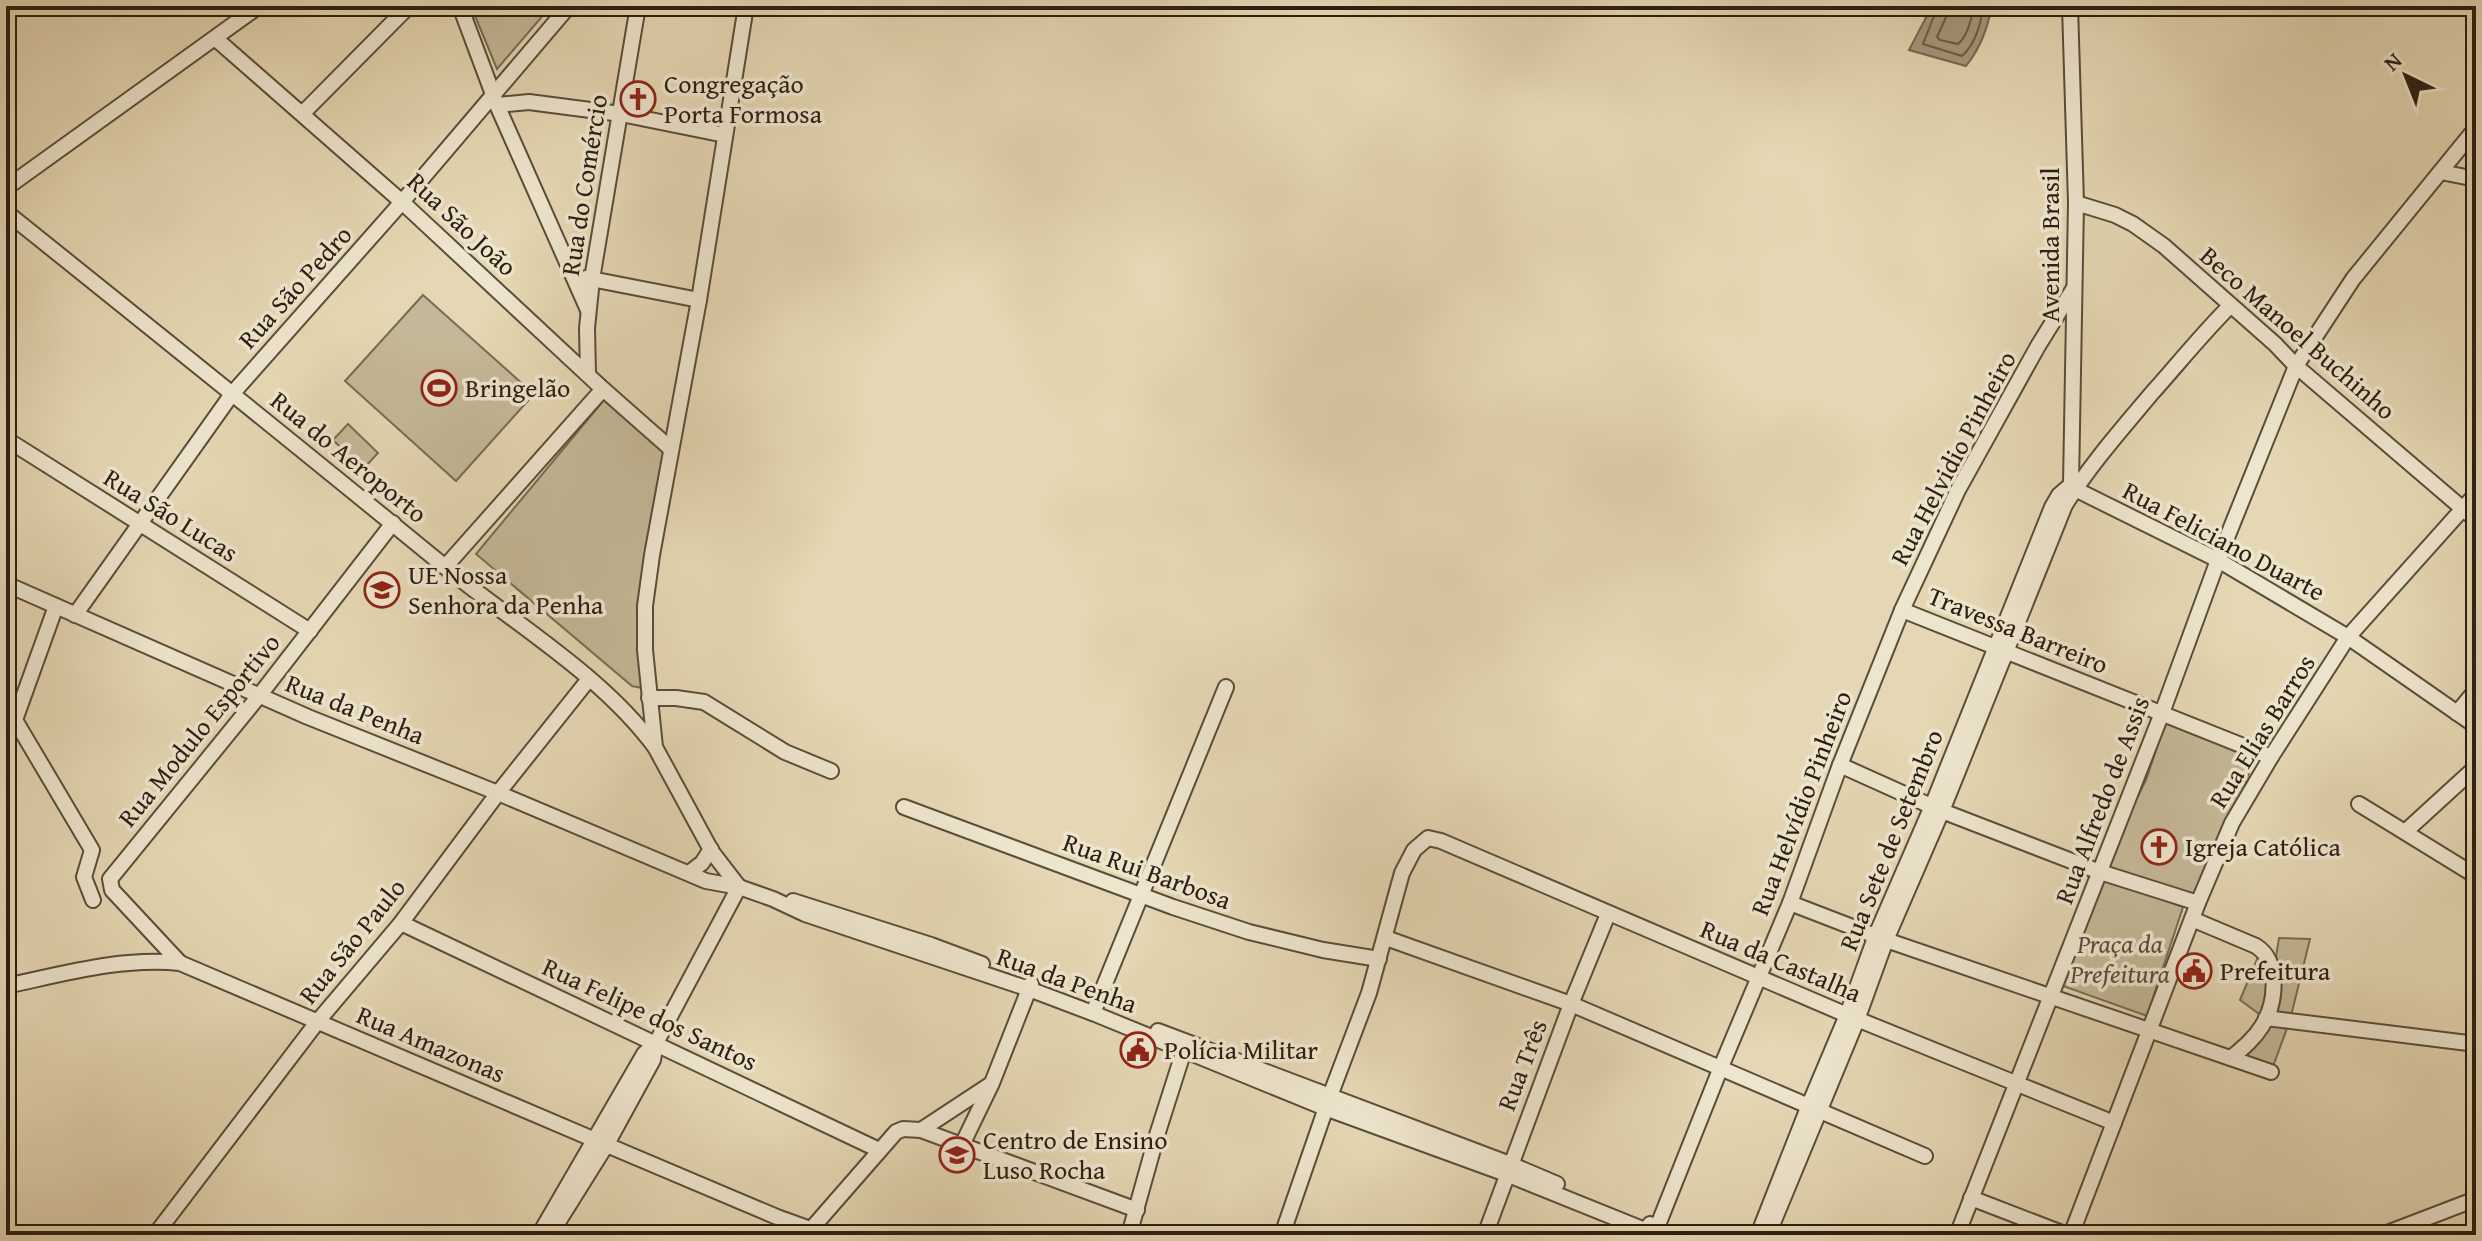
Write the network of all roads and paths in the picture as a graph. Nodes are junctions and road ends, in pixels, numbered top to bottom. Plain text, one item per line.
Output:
1 (259, 6) edge
2 (409, 6) edge
3 (460, 6) edge
4 (569, 6) edge
5 (638, 6) edge
6 (746, 6) edge
7 (2070, 6) edge
8 (216, 39) junction
9 (496, 100) junction
10 (303, 113) junction
11 (621, 114) junction
12 (2476, 128) edge
13 (725, 135) junction
14 (2441, 172) junction
15 (2476, 179) edge
16 (6, 188) edge
17 (402, 202) junction
18 (2076, 203) junction
19 (6, 212) edge
20 (573, 275) junction
21 (592, 279) junction
22 (2074, 288) junction
23 (699, 300) junction
24 (2230, 306) junction
25 (588, 310) junction
26 (2296, 366) junction
27 (588, 374) junction
28 (603, 389) junction
29 (232, 394) junction
30 (6, 439) edge
31 (671, 449) junction
32 (2073, 487) junction
33 (2476, 494) edge
34 (2462, 508) junction
35 (2476, 520) edge
36 (393, 523) junction
37 (141, 524) junction
38 (2218, 560) junction
39 (445, 567) junction
40 (6, 584) edge
41 (56, 606) junction
42 (1902, 610) junction
43 (75, 615) junction
44 (310, 631) junction
45 (2348, 637) junction
46 (2000, 651) junction
47 (589, 679) junction
48 (1226, 687) dead end
49 (2476, 690) edge
50 (259, 696) junction
51 (649, 698) junction
52 (2162, 713) junction
53 (2457, 713) junction
54 (2476, 726) edge
55 (655, 747) junction
56 (2271, 757) junction
57 (1840, 765) junction
58 (2476, 767) edge
59 (831, 771) dead end
60 (498, 793) junction
61 (2359, 804) dead end
62 (904, 807) dead end
63 (1937, 808) junction
64 (2406, 831) junction
65 (711, 849) junction
66 (2100, 872) junction
67 (689, 873) junction
68 (2476, 876) edge
69 (739, 887) junction
70 (1140, 895) junction
71 (93, 900) dead end
72 (1790, 903) junction
73 (2198, 903) junction
74 (1608, 914) junction
75 (2192, 919) junction
76 (401, 923) junction
77 (1386, 938) junction
78 (1881, 938) junction
79 (1379, 959) junction
80 (180, 963) junction
81 (1758, 977) junction
82 (6, 986) edge
83 (1030, 986) junction
84 (2052, 996) junction
85 (1571, 1004) junction
86 (1094, 1010) junction
87 (1852, 1018) junction
88 (2266, 1018) junction
89 (318, 1021) junction
90 (2149, 1030) junction
91 (656, 1043) junction
92 (2476, 1044) edge
93 (1185, 1047) junction
94 (2231, 1058) junction
95 (1721, 1067) junction
96 (2271, 1072) dead end
97 (992, 1083) junction
98 (2016, 1084) junction
99 (1327, 1102) junction
100 (1815, 1107) junction
101 (2114, 1123) junction
102 (921, 1130) junction
103 (601, 1142) junction
104 (962, 1145) junction
105 (879, 1150) junction
106 (1925, 1156) dead end
107 (1508, 1169) junction
108 (1787, 1176) junction
109 (1971, 1198) junction
110 (2476, 1199) edge
111 (1137, 1210) junction
112 (808, 1232) edge
113 (1655, 1232) edge
114 (155, 1235) edge
115 (539, 1235) edge
116 (550, 1235) edge
117 (827, 1235) edge
118 (1129, 1235) edge
119 (1282, 1235) edge
120 (1485, 1235) edge
121 (1673, 1235) edge
122 (1758, 1235) edge
123 (1768, 1235) edge
124 (1957, 1235) edge
125 (2069, 1235) edge
126 (2382, 1235) edge

1 - 8 street
2 - 10 street
3 - 9 street
4 - 9 street, Rua São Pedro
5 - 11 street, Rua do Comércio
6 - 13 street
7 - 18 street, Avenida Brasil
8 - 10 street, Rua São João
8 - 16 street
9 - 11 street
9 - 17 street, Rua São Pedro
9 - 20 street
10 - 17 street, Rua São João
11 - 13 street
11 - 21 street, Rua do Comércio
12 - 14 street, Rua Alfredo de Assis
13 - 23 street
14 - 15 street
14 - 26 street, Rua Alfredo de Assis
17 - 27 street, Rua São João
17 - 29 street, Rua São Pedro
18 - 22 street, Avenida Brasil
18 - 24 street, Beco Manoel Buchinho
19 - 29 street, Rua do Aeroporto
20 - 21 street
20 - 25 street
21 - 23 street
21 - 25 street, Rua do Comércio
22 - 32 street, Avenida Brasil
22 - 42 street, Rua Helvidio Pinheiro
23 - 31 street
24 - 26 street, Beco Manoel Buchinho
24 - 32 street, Rua Sete de Setembro
25 - 27 street, Rua do Comércio
26 - 34 street, Beco Manoel Buchinho
26 - 38 street, Rua Alfredo de Assis
27 - 28 street, Rua São João
28 - 31 street, Rua São João
28 - 39 street
29 - 36 street, Rua do Aeroporto
29 - 37 street, Rua São Pedro
30 - 37 street, Rua São Lucas
31 - 51 street
32 - 38 street, Rua Feliciano Duarte
32 - 46 street, Rua Sete de Setembro
33 - 34 street, Rua Elias Barros
34 - 35 street, Beco Manoel Buchinho
34 - 45 street, Rua Elias Barros
36 - 39 street, Rua do Aeroporto
36 - 44 street, Rua Modulo Esportivo
37 - 43 street, Rua São Pedro
37 - 44 street, Rua São Lucas
38 - 45 street, Rua Feliciano Duarte
38 - 52 street, Rua Alfredo de Assis
39 - 47 street, Rua do Aeroporto
40 - 41 street, Rua da Penha
41 - 43 street, Rua da Penha
41 - 71 street
42 - 46 street, Travessa Barreiro
42 - 57 street, Rua Helvídio Pinheiro
43 - 50 street, Rua da Penha
44 - 50 street, Rua Modulo Esportivo
45 - 53 street
45 - 56 street, Rua Elias Barros
46 - 52 street, Travessa Barreiro
46 - 63 street, Rua Sete de Setembro
47 - 55 street, Rua do Aeroporto
47 - 60 street, Rua São Paulo
48 - 70 street
49 - 53 street
50 - 60 street, Rua da Penha
50 - 80 street, Rua Modulo Esportivo
51 - 55 street
51 - 59 street
52 - 56 street, Travessa Barreiro
52 - 66 street, Rua Alfredo de Assis
53 - 54 street
55 - 65 street
56 - 73 street, Rua Elias Barros
57 - 63 street
57 - 72 street, Rua Helvídio Pinheiro
58 - 64 street
60 - 67 street, Rua da Penha
60 - 76 street, Rua São Paulo
61 - 64 street
62 - 70 street, Rua Rui Barbosa
63 - 66 street
63 - 78 street, Rua Sete de Setembro
64 - 68 street
65 - 67 street
65 - 69 street
66 - 73 street
66 - 84 street, Rua Alfredo de Assis
67 - 69 street, Rua da Penha
69 - 83 street, Rua da Penha
69 - 91 street
70 - 79 street, Rua Rui Barbosa
70 - 86 street
72 - 78 street
72 - 81 street, Rua Helvídio Pinheiro
73 - 75 street, Rua Elias Barros
74 - 77 street, Rua da Castalha
74 - 81 street, Rua da Castalha
74 - 85 street, Rua Três
75 - 88 street
75 - 90 street, Rua Elias Barros
76 - 89 street, Rua São Paulo
76 - 91 street, Rua Felipe dos Santos
77 - 79 street
77 - 85 street
78 - 84 street
78 - 87 street, Rua Sete de Setembro
79 - 99 street
80 - 82 street, Rua Amazonas
80 - 89 street, Rua Amazonas
81 - 87 street, Rua da Castalha
81 - 95 street, Rua Helvídio Pinheiro
83 - 86 street, Rua da Penha
83 - 97 street
84 - 90 street
84 - 98 street, Rua Alfredo de Assis
85 - 95 street
85 - 107 street, Rua Três
86 - 93 street, Rua da Penha
87 - 98 street, Rua da Castalha
87 - 100 street, Rua Sete de Setembro
88 - 92 street
88 - 94 street
89 - 103 street, Rua Amazonas
89 - 114 street, Rua São Paulo
90 - 94 street
90 - 101 street, Rua Elias Barros
91 - 103 street
91 - 105 street, Rua Felipe dos Santos
93 - 99 street, Rua da Penha
93 - 111 street
94 - 96 street
95 - 100 street
95 - 113 street, Rua Helvídio Pinheiro
97 - 102 street
97 - 104 street
98 - 101 street, Rua da Castalha
98 - 109 street, Rua Alfredo de Assis
99 - 107 street, Rua da Penha
99 - 119 street
100 - 106 street
100 - 108 street, Rua Sete de Setembro
101 - 125 street, Rua Elias Barros
102 - 104 street
102 - 105 street
103 - 112 street, Rua Amazonas
103 - 115 street
103 - 116 street
104 - 111 street
105 - 112 street
107 - 113 street, Rua da Penha
107 - 120 street, Rua Três
108 - 122 street, Rua Sete de Setembro
108 - 123 street, Rua Sete de Setembro
109 - 124 street, Rua Alfredo de Assis
109 - 125 street
110 - 126 street
111 - 118 street
112 - 117 street, Rua Amazonas
113 - 121 street, Rua da Penha

